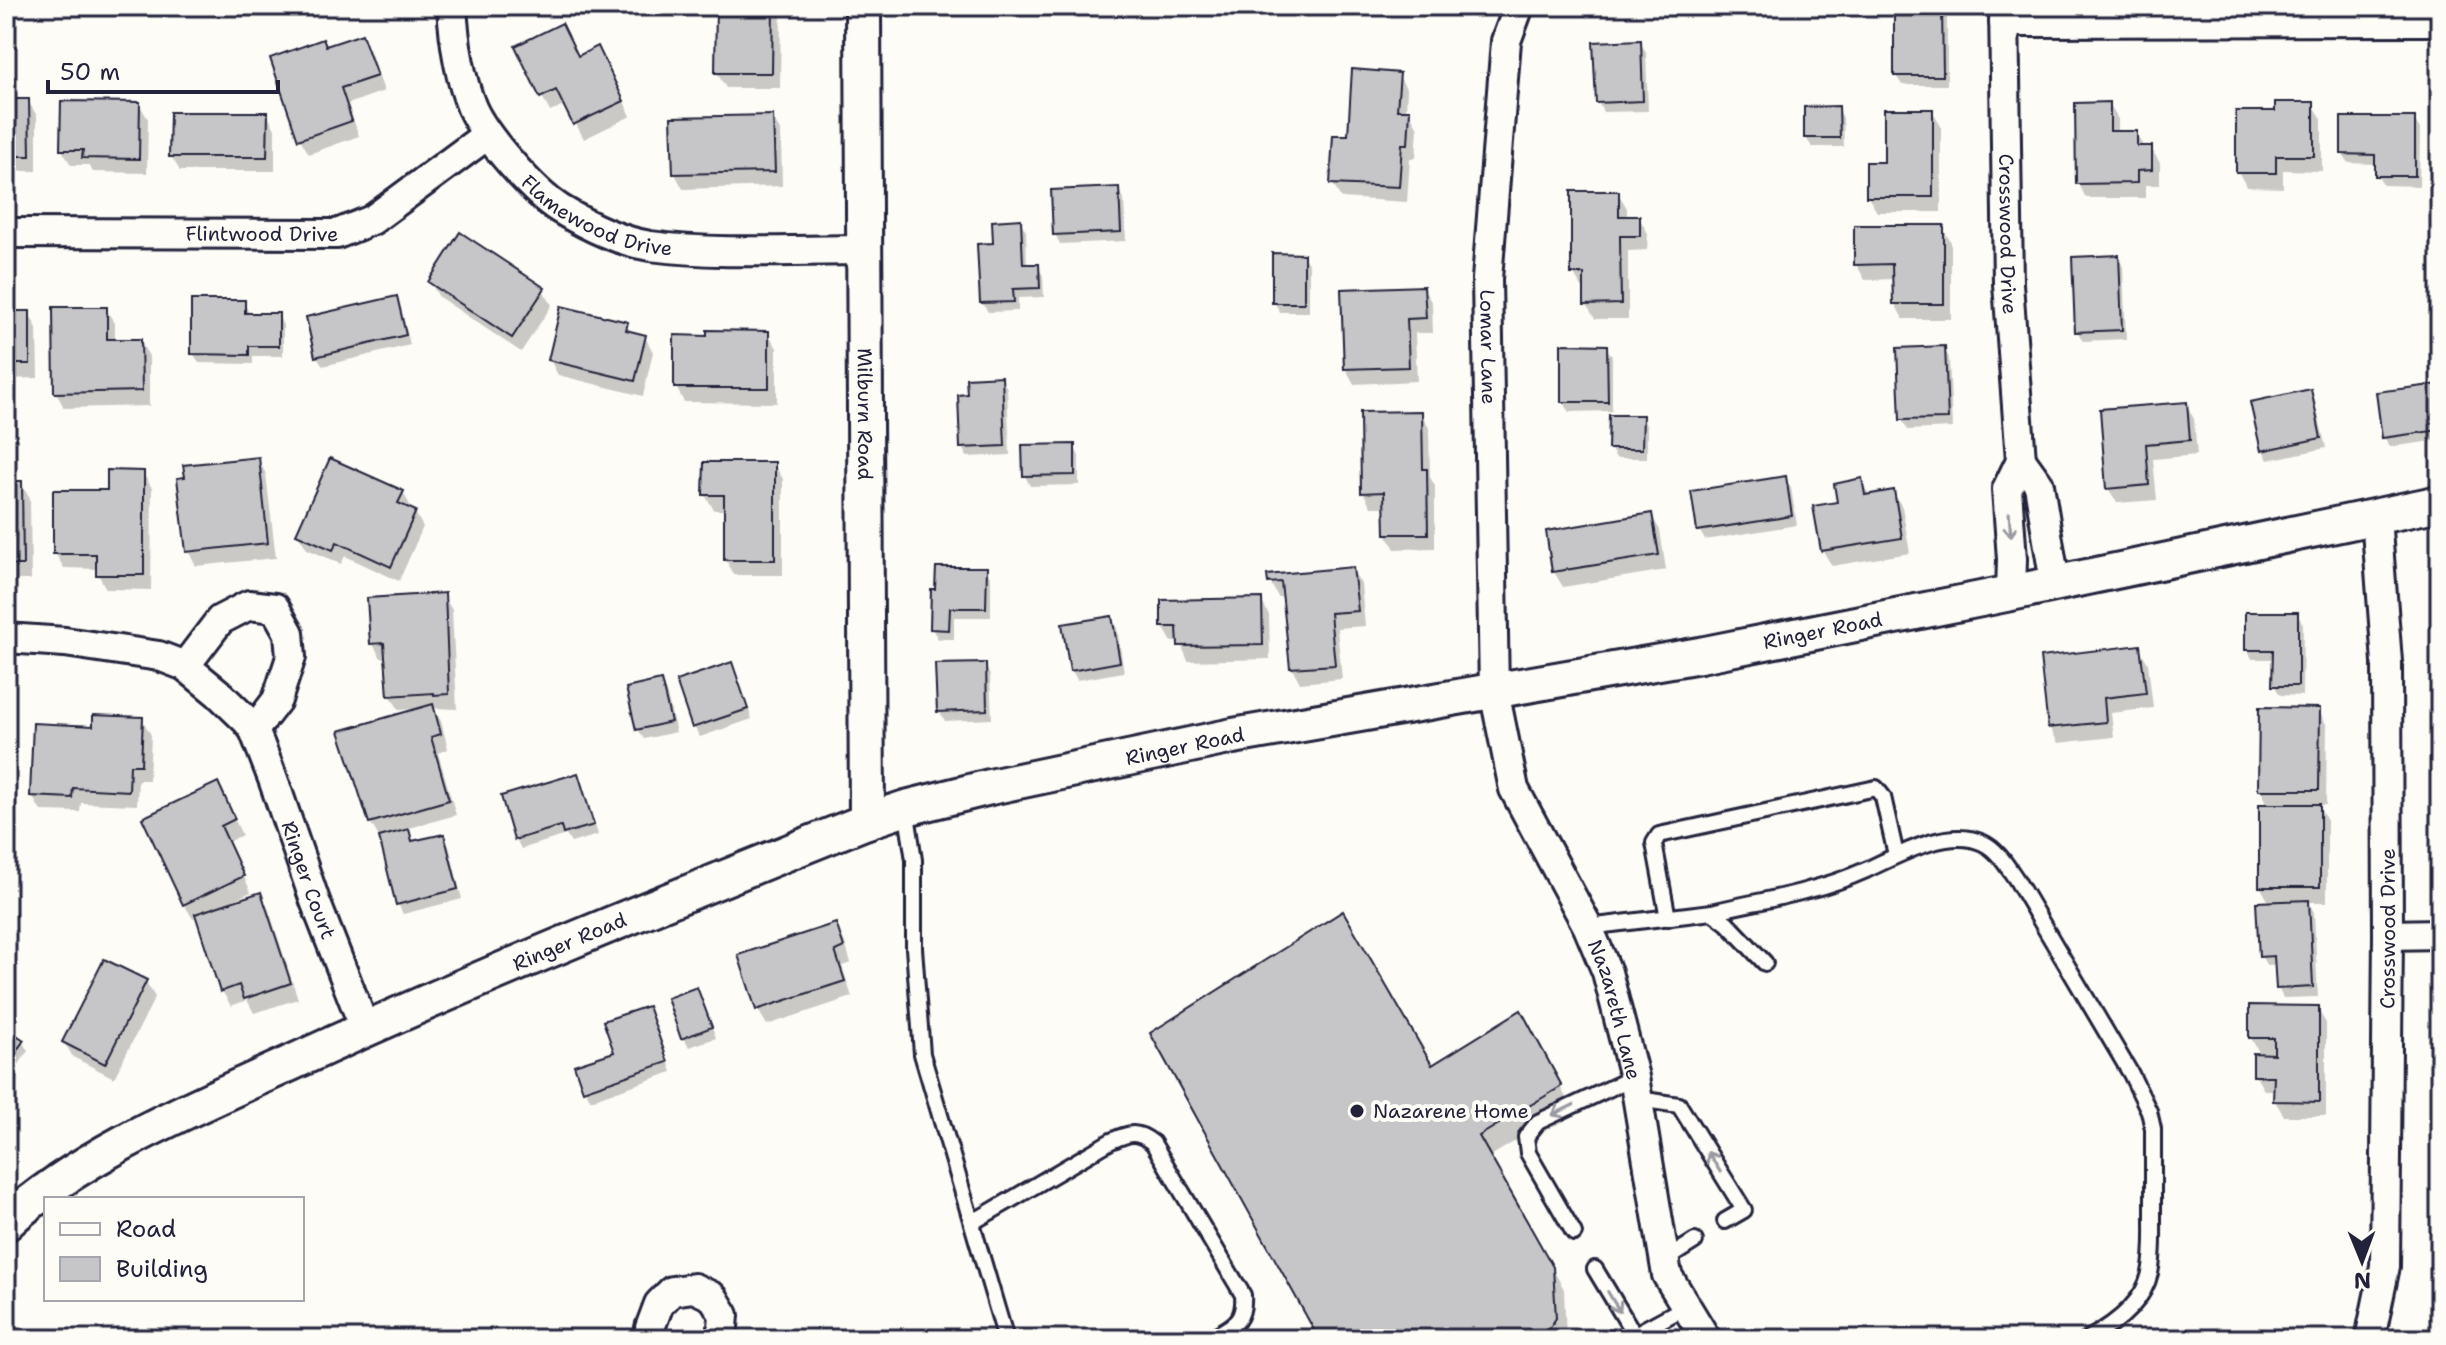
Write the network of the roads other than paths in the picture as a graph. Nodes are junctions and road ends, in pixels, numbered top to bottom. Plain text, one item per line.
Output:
1 (452, 6) edge
2 (863, 6) edge
3 (1519, 6) edge
4 (2004, 14) edge
5 (2440, 21) edge
6 (487, 135) junction
7 (6, 233) edge
8 (864, 250) junction
9 (2021, 460) junction
10 (2440, 503) edge
11 (2376, 517) junction
12 (2055, 583) junction
13 (2011, 593) junction
14 (6, 638) edge
15 (185, 666) junction
16 (1494, 691) junction
17 (254, 730) junction
18 (906, 808) junction
19 (867, 821) junction
20 (1896, 855) junction
21 (1712, 912) junction
22 (1668, 918) junction
23 (1588, 927) junction
24 (2440, 934) edge
25 (2388, 935) junction
26 (1765, 963) dead end
27 (365, 1029) junction
28 (1636, 1088) junction
29 (1725, 1221) dead end
30 (973, 1222) junction
31 (6, 1223) edge
32 (1574, 1233) dead end
33 (1695, 1241) dead end
34 (1665, 1260) junction
35 (1595, 1269) dead end
36 (1687, 1306) junction
37 (1630, 1337) edge
38 (654, 1339) edge
39 (722, 1339) edge
40 (1006, 1339) edge
41 (1209, 1339) edge
42 (1706, 1339) edge
43 (2088, 1339) edge
44 (2370, 1339) edge

1 - 6 street, Flamewood Drive
2 - 8 street, Milburn Road
3 - 16 street, Lomar Lane
4 - 5 street
4 - 9 street, Crosswood Drive
6 - 7 street, Flintwood Drive
6 - 8 street, Flamewood Drive
8 - 19 street, Milburn Road
9 - 12 street, Crosswood Drive
9 -> 13 street, Crosswood Drive
10 - 11 street, Ringer Road
11 - 12 street, Ringer Road
11 - 25 street, Crosswood Drive
12 - 13 street, Ringer Road
13 - 16 street, Ringer Road
14 - 15 street, Ringer Court
15 - 17 street, Ringer Court
15 - 17 street
16 - 18 street, Ringer Road
16 - 23 street, Nazareth Lane
17 - 27 street, Ringer Court
18 - 19 street, Ringer Road
18 - 30 lane
19 - 27 street, Ringer Road
20 - 21 lane
20 - 22 lane
20 - 43 lane
21 - 22 lane
21 - 26 lane
22 - 23 lane
23 - 28 street, Nazareth Lane
24 - 25 street
25 - 44 street, Crosswood Drive
27 - 31 street, Ringer Road
29 -> 28 lane
28 -> 32 lane
28 - 34 street, Nazareth Lane
30 - 40 lane
30 - 41 lane
33 - 34 lane
34 - 36 street, Nazareth Lane
35 -> 37 lane
36 - 37 lane
36 - 42 street, Nazareth Lane
38 - 39 street

